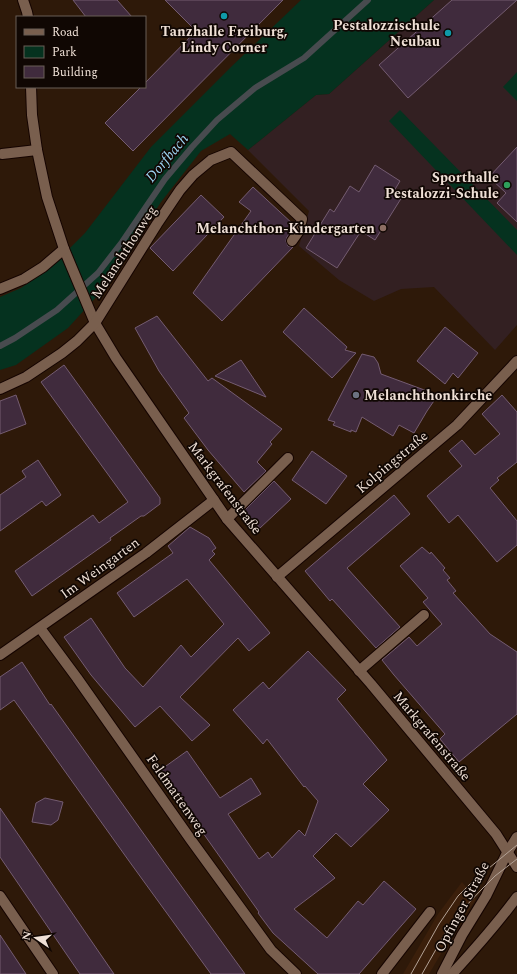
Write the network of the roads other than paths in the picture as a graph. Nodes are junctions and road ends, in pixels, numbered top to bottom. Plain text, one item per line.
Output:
1 (23, 0) edge
2 (28, 16) edge
3 (31, 88) edge
4 (37, 150) junction
5 (2, 154) dead end
6 (292, 241) dead end
7 (64, 249) junction
8 (0, 289) edge
9 (95, 323) junction
10 (517, 361) edge
11 (0, 389) edge
12 (288, 458) dead end
13 (214, 500) junction
14 (227, 519) junction
15 (277, 577) junction
16 (424, 615) dead end
17 (40, 628) junction
18 (0, 655) edge
19 (359, 671) junction
20 (517, 837) edge
21 (511, 853) edge
22 (517, 867) edge
23 (0, 896) edge
24 (517, 897) edge
25 (430, 912) dead end
26 (53, 974) edge
27 (296, 974) edge
28 (382, 974) edge
29 (442, 974) edge
30 (452, 974) edge

1 - 2 street
3 - 4 street, Markgrafenstraße
4 - 5 street
4 - 7 street, Markgrafenstraße
6 - 9 street, Melanchthonweg
7 - 8 street
7 - 9 street, Markgrafenstraße
9 - 11 street, Melanchthonweg
9 - 13 street, Markgrafenstraße
10 - 15 street, Kolpingstraße
12 - 14 street
13 - 14 street, Markgrafenstraße
13 - 17 street, Im Weingarten
14 - 15 street, Markgrafenstraße
15 - 19 street, Markgrafenstraße
16 - 19 street
17 - 18 street, Im Weingarten
17 - 27 street, Feldmattenweg
19 - 21 street, Markgrafenstraße
20 - 21 street, Opfinger Straße
21 - 22 street, Markgrafenstraße
21 - 29 street, Opfinger Straße
23 - 26 street
24 - 30 street, Opfinger Straße
25 - 28 street

